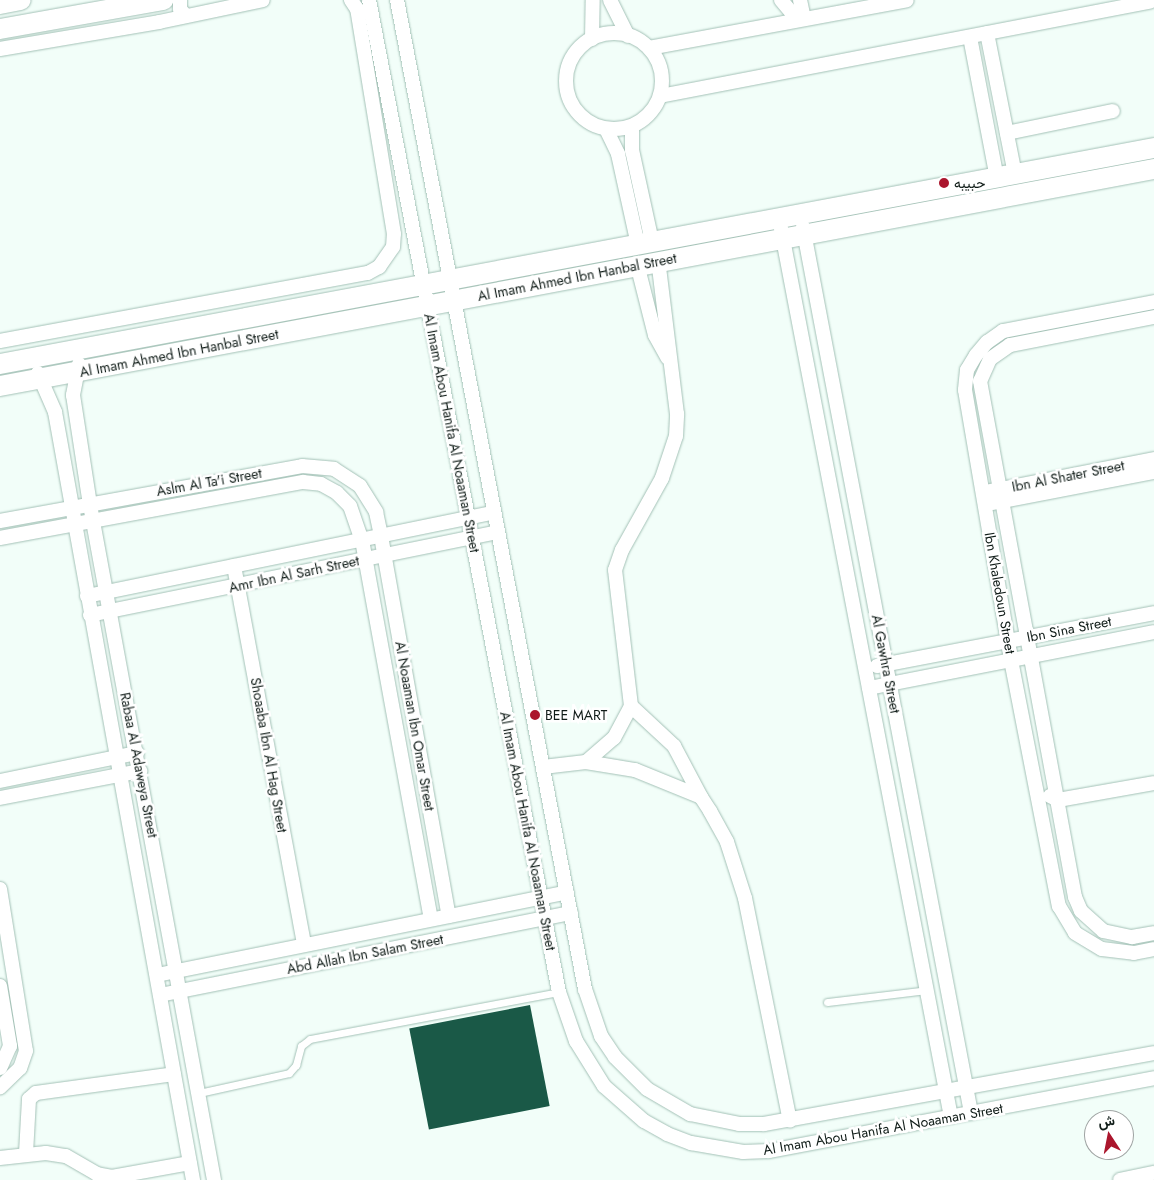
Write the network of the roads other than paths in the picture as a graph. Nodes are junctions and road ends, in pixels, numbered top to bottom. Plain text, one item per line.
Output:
1 (21, 0) edge
2 (180, 0) edge
3 (263, 0) edge
4 (351, 0) edge
5 (369, 0) edge
6 (397, 0) edge
7 (593, 0) edge
8 (610, 0) edge
9 (781, 0) edge
10 (800, 0) edge
11 (907, 0) edge
12 (158, 1) edge
13 (1151, 4) edge
14 (0, 5) edge
15 (186, 16) junction
16 (801, 20) junction
17 (159, 22) junction
18 (3, 28) edge
19 (988, 33) junction
20 (628, 36) junction
21 (970, 37) junction
22 (592, 39) junction
23 (648, 48) junction
24 (0, 49) edge
25 (660, 96) junction
26 (1113, 111) dead end
27 (632, 126) junction
28 (606, 129) junction
29 (1007, 133) junction
30 (1154, 148) edge
31 (1080, 162) junction
32 (1154, 169) edge
33 (1006, 176) junction
34 (1084, 182) junction
35 (803, 224) junction
36 (781, 228) junction
37 (646, 253) junction
38 (449, 280) junction
39 (424, 285) junction
40 (453, 301) junction
41 (1154, 302) edge
42 (428, 306) junction
43 (1086, 315) junction
44 (1154, 317) edge
45 (1089, 330) junction
46 (0, 341) edge
47 (73, 352) junction
48 (39, 357) junction
49 (668, 358) junction
50 (0, 364) edge
51 (76, 372) junction
52 (40, 378) junction
53 (0, 386) edge
54 (1154, 459) edge
55 (1121, 472) junction
56 (1154, 472) edge
57 (1000, 495) junction
58 (983, 499) junction
59 (90, 505) junction
60 (70, 508) junction
61 (493, 513) junction
62 (468, 518) junction
63 (0, 521) edge
64 (92, 521) junction
65 (73, 525) junction
66 (497, 532) junction
67 (382, 536) junction
68 (472, 537) junction
69 (0, 538) edge
70 (362, 540) junction
71 (385, 555) junction
72 (366, 559) junction
73 (234, 566) junction
74 (238, 585) junction
75 (106, 592) junction
76 (87, 596) junction
77 (110, 611) junction
78 (1154, 613) edge
79 (90, 616) junction
80 (1154, 632) edge
81 (1028, 637) junction
82 (1008, 641) junction
83 (1031, 655) junction
84 (1011, 660) junction
85 (886, 665) junction
86 (865, 668) junction
87 (890, 684) junction
88 (869, 688) junction
89 (631, 706) junction
90 (137, 753) junction
91 (116, 757) junction
92 (586, 762) junction
93 (542, 767) junction
94 (140, 771) junction
95 (120, 774) junction
96 (0, 780) edge
97 (1154, 783) edge
98 (0, 798) edge
99 (701, 798) junction
100 (1058, 800) junction
101 (1040, 806) junction
102 (0, 889) edge
103 (567, 892) junction
104 (540, 897) junction
105 (571, 913) junction
106 (449, 916) junction
107 (545, 918) junction
108 (431, 919) junction
109 (1154, 933) edge
110 (304, 945) junction
111 (1154, 949) edge
112 (177, 971) junction
113 (157, 975) junction
114 (0, 986) edge
115 (927, 990) junction
116 (180, 991) junction
117 (559, 992) junction
118 (160, 995) junction
119 (827, 1002) dead end
120 (1154, 1053) edge
121 (0, 1068) edge
122 (174, 1074) junction
123 (1154, 1078) edge
124 (0, 1087) edge
125 (966, 1087) junction
126 (946, 1091) junction
127 (199, 1093) junction
128 (971, 1113) junction
129 (951, 1117) junction
130 (790, 1121) junction
131 (26, 1154) junction
132 (0, 1158) edge
133 (190, 1163) junction
134 (1154, 1174) edge
135 (193, 1180) edge
136 (214, 1180) edge
137 (1120, 1180) edge

1 - 14 street
2 - 15 street
3 - 15 street
4 - 46 street
5 - 39 street, Al Imam Abou Hanifa Al Noaaman Street
6 - 38 street, Al Imam Abou Hanifa Al Noaaman Street
7 - 22 street
8 - 20 street
9 - 16 street
10 - 16 street
11 - 16 street
12 - 17 street
12 - 18 street
13 - 19 street
14 - 18 street
15 - 17 street
16 - 23 street
17 - 24 street
19 - 21 street
19 - 29 street
20 - 22 street
20 - 23 street
21 - 25 street
21 - 33 street
22 - 28 street
23 - 25 street
25 - 27 street
26 - 29 street
27 - 28 street
27 - 37 street
28 - 37 street
29 - 33 street
30 - 31 street, Al Imam Ahmed Ibn Hanbal Street
31 - 33 street, Al Imam Ahmed Ibn Hanbal Street
31 - 34 street
32 - 34 street, Al Imam Ahmed Ibn Hanbal Street
33 - 35 street, Al Imam Ahmed Ibn Hanbal Street
34 - 35 street, Al Imam Ahmed Ibn Hanbal Street
35 - 36 street, Al Imam Ahmed Ibn Hanbal Street
35 - 85 street, Al Gawhra Street
36 - 37 street, Al Imam Ahmed Ibn Hanbal Street
36 - 86 street, Al Gawhra Street
37 - 38 street, Al Imam Ahmed Ibn Hanbal Street
37 - 40 street, Al Imam Ahmed Ibn Hanbal Street
37 - 49 street
37 - 49 street
38 - 39 street, Al Imam Ahmed Ibn Hanbal Street
38 - 40 street, Al Imam Abou Hanifa Al Noaaman Street
39 - 42 street, Al Imam Abou Hanifa Al Noaaman Street
39 - 47 street, Al Imam Ahmed Ibn Hanbal Street
40 - 42 street, Al Imam Ahmed Ibn Hanbal Street
40 - 61 street, Al Imam Abou Hanifa Al Noaaman Street
41 - 43 street, Ibn Khaledoun Street
42 - 51 street, Al Imam Ahmed Ibn Hanbal Street
42 - 62 street, Al Imam Abou Hanifa Al Noaaman Street
43 - 45 street
43 - 58 street, Ibn Khaledoun Street
44 - 45 street, Ibn Khaledoun Street
45 - 57 street, Ibn Khaledoun Street
47 - 48 street, Al Imam Ahmed Ibn Hanbal Street
47 - 51 street, Rabaa Al Adaweya Street
48 - 50 street, Al Imam Ahmed Ibn Hanbal Street
48 - 52 street, Rabaa Al Adaweya Street
49 - 89 street
51 - 52 street, Al Imam Ahmed Ibn Hanbal Street
51 - 59 street, Rabaa Al Adaweya Street
52 - 53 street, Al Imam Ahmed Ibn Hanbal Street
52 - 60 street, Rabaa Al Adaweya Street
54 - 55 street, Ibn Al Shater Street
55 - 56 street, Ibn Al Shater Street
55 - 57 street, Ibn Al Shater Street
57 - 58 street, Ibn Al Shater Street
57 - 81 street, Ibn Khaledoun Street
58 - 82 street, Ibn Khaledoun Street
59 - 60 street, Aslm Al Ta'i Street
59 - 64 street, Rabaa Al Adaweya Street
59 - 67 street, Aslm Al Ta'i Street
60 - 63 street, Aslm Al Ta'i Street
60 - 65 street, Rabaa Al Adaweya Street
61 - 62 street, Amr Ibn Al Sarh Street
61 - 66 street, Al Imam Abou Hanifa Al Noaaman Street
62 - 67 street, Amr Ibn Al Sarh Street
62 - 68 street, Al Imam Abou Hanifa Al Noaaman Street
64 - 65 street, Aslm Al Ta'i Street
64 - 70 street, Aslm Al Ta'i Street
64 - 75 street, Rabaa Al Adaweya Street
65 - 69 street, Aslm Al Ta'i Street
65 - 76 street, Rabaa Al Adaweya Street
66 - 68 street, Amr Ibn Al Sarh Street
66 - 93 street, Al Imam Abou Hanifa Al Noaaman Street
67 - 70 street, Amr Ibn Al Sarh Street
67 - 71 street, Al Noaaman Ibn Omar Street
68 - 71 street, Amr Ibn Al Sarh Street
68 - 104 street, Al Imam Abou Hanifa Al Noaaman Street
70 - 72 street, Al Noaaman Ibn Omar Street
70 - 73 street, Amr Ibn Al Sarh Street
71 - 72 street, Amr Ibn Al Sarh Street
71 - 106 street, Al Noaaman Ibn Omar Street
72 - 74 street, Amr Ibn Al Sarh Street
72 - 108 street, Al Noaaman Ibn Omar Street
73 - 74 street, Shoaaba Ibn Al Hag Street
73 - 75 street, Amr Ibn Al Sarh Street
74 - 77 street, Amr Ibn Al Sarh Street
74 - 110 street, Shoaaba Ibn Al Hag Street
75 - 76 street, Amr Ibn Al Sarh Street
75 - 77 street, Rabaa Al Adaweya Street
76 - 79 street, Rabaa Al Adaweya Street
77 - 79 street, Amr Ibn Al Sarh Street
77 - 90 street, Rabaa Al Adaweya Street
78 - 81 street, Ibn Sina Street
79 - 91 street, Rabaa Al Adaweya Street
80 - 83 street, Ibn Sina Street
81 - 82 street, Ibn Sina Street
81 - 83 street, Ibn Khaledoun Street
82 - 84 street, Ibn Khaledoun Street
82 - 85 street, Ibn Sina Street
83 - 84 street, Ibn Sina Street
83 - 100 street, Ibn Khaledoun Street
84 - 87 street, Ibn Sina Street
84 - 101 street, Ibn Khaledoun Street
85 - 86 street, Ibn Sina Street
85 - 87 street, Al Gawhra Street
86 - 88 street, Al Gawhra Street
87 - 88 street, Ibn Sina Street
87 - 125 street, Al Gawhra Street
88 - 115 street, Al Gawhra Street
89 - 92 street
89 - 99 street
90 - 91 street
90 - 94 street, Rabaa Al Adaweya Street
91 - 95 street, Rabaa Al Adaweya Street
91 - 96 street
92 - 93 street
92 - 99 street
93 - 103 street, Al Imam Abou Hanifa Al Noaaman Street
94 - 95 street
94 - 112 street, Rabaa Al Adaweya Street
95 - 98 street
95 - 113 street, Rabaa Al Adaweya Street
97 - 100 street
99 - 130 street
100 - 101 street
100 - 109 street, Ibn Khaledoun Street
101 - 111 street, Ibn Khaledoun Street
102 - 124 street
103 - 104 street, Abd Allah Ibn Salam Street
103 - 105 street, Al Imam Abou Hanifa Al Noaaman Street
104 - 106 street, Abd Allah Ibn Salam Street
104 - 107 street, Al Imam Abou Hanifa Al Noaaman Street
105 - 107 street, Abd Allah Ibn Salam Street
105 - 130 street, Al Imam Abou Hanifa Al Noaaman Street
106 - 108 street, Abd Allah Ibn Salam Street
107 - 116 street, Abd Allah Ibn Salam Street
107 - 117 street, Al Imam Abou Hanifa Al Noaaman Street
108 - 110 street, Abd Allah Ibn Salam Street
110 - 112 street, Abd Allah Ibn Salam Street
112 - 113 street, Abd Allah Ibn Salam Street
112 - 116 street, Rabaa Al Adaweya Street
113 - 118 street, Rabaa Al Adaweya Street
114 - 121 street
115 - 119 lane
115 - 126 street, Al Gawhra Street
116 - 118 street, Abd Allah Ibn Salam Street
116 - 127 street, Rabaa Al Adaweya Street
117 - 127 lane
117 - 129 street, Al Imam Abou Hanifa Al Noaaman Street
118 - 122 street, Rabaa Al Adaweya Street
120 - 125 street, Al Imam Abou Hanifa Al Noaaman Street
122 - 131 street
122 - 133 street, Rabaa Al Adaweya Street
123 - 128 street, Al Imam Abou Hanifa Al Noaaman Street
125 - 126 street, Al Imam Abou Hanifa Al Noaaman Street
125 - 128 street, Al Gawhra Street
126 - 129 street, Al Gawhra Street
126 - 130 street, Al Imam Abou Hanifa Al Noaaman Street
127 - 136 street, Rabaa Al Adaweya Street
128 - 129 street, Al Imam Abou Hanifa Al Noaaman Street
131 - 132 street
131 - 133 street
133 - 135 street, Rabaa Al Adaweya Street
134 - 137 street

